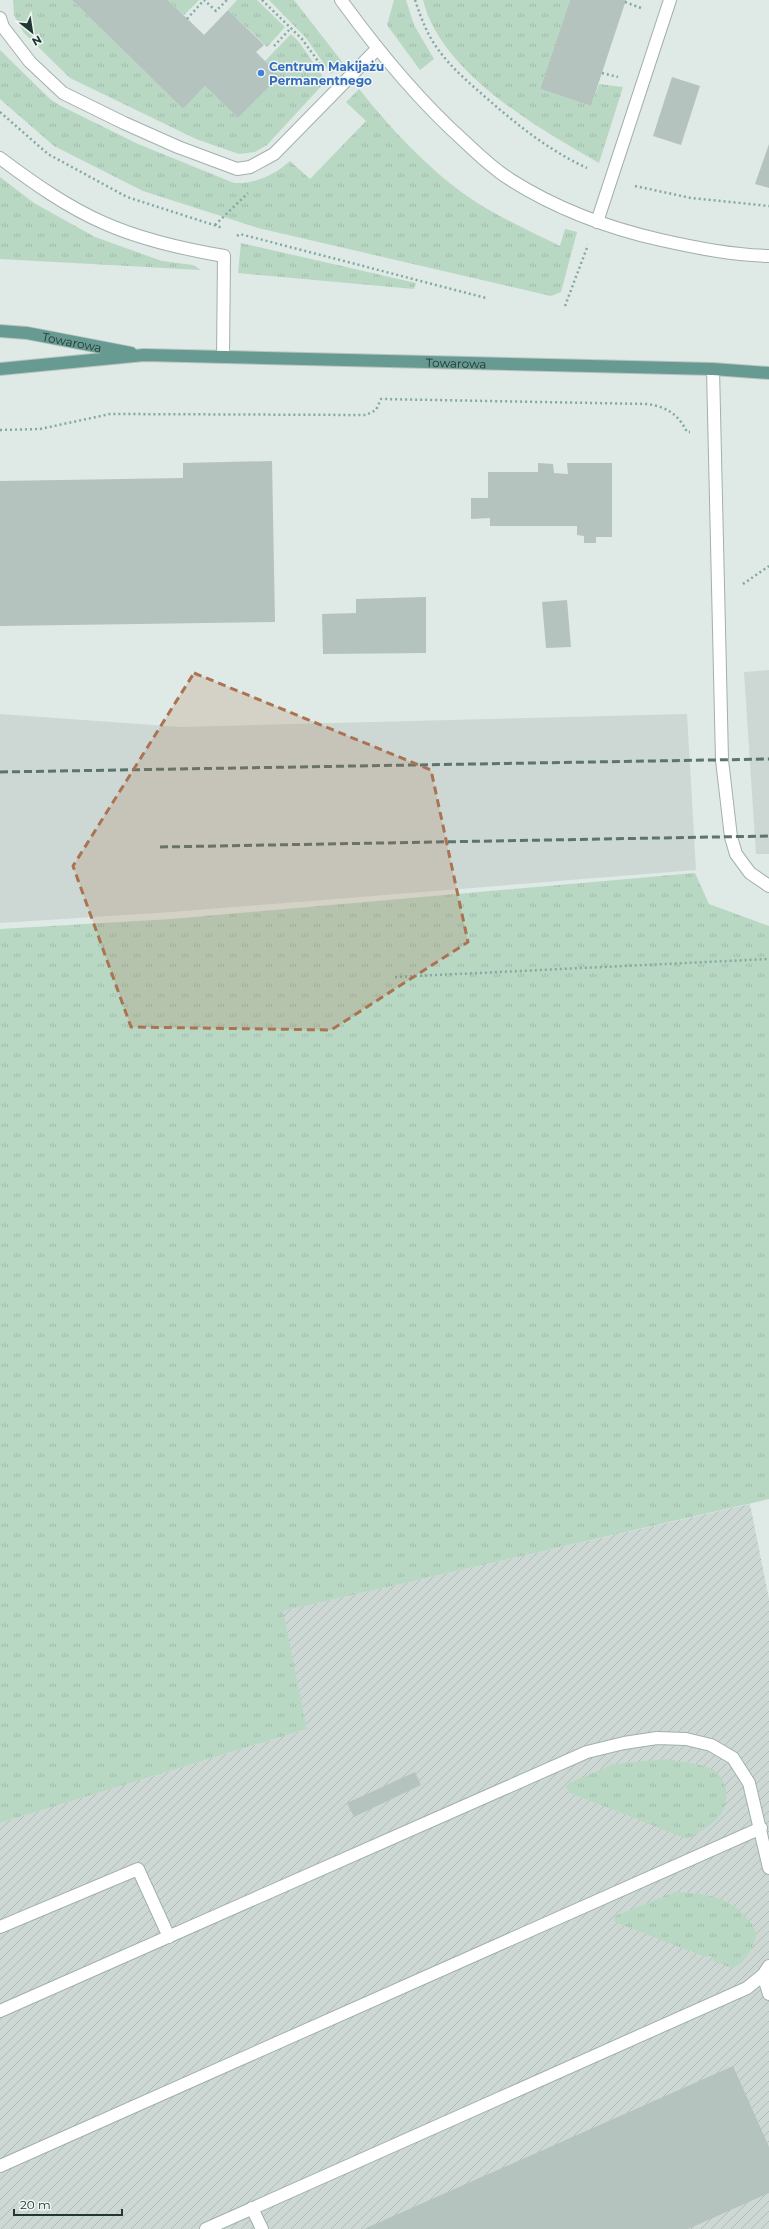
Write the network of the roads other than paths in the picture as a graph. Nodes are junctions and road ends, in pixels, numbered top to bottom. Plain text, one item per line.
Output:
1 (341, 0) edge
2 (670, 0) edge
3 (0, 18) edge
4 (377, 48) junction
5 (0, 158) edge
6 (597, 222) junction
7 (769, 256) edge
8 (0, 331) edge
9 (144, 355) junction
10 (223, 357) junction
11 (0, 369) edge
12 (713, 369) junction
13 (769, 372) edge
14 (769, 886) edge
15 (761, 1828) junction
16 (769, 1868) edge
17 (0, 1927) edge
18 (169, 1937) junction
19 (766, 1971) edge
20 (769, 1994) edge
21 (0, 2012) edge
22 (0, 2166) edge
23 (252, 2208) junction
24 (206, 2229) edge
25 (262, 2229) edge

1 - 4 street
2 - 6 street
3 - 4 street
4 - 6 street
5 - 10 street
6 - 7 street
8 - 9 main road, Towarowa
9 - 10 main road, Towarowa
9 - 11 main road, Towarowa
10 - 12 main road, Towarowa
12 - 13 main road, Towarowa
12 - 14 street
15 - 16 street
15 - 18 street
15 - 22 street
17 - 18 street
18 - 21 street
19 - 20 street
19 - 23 street
23 - 24 street
23 - 25 street

